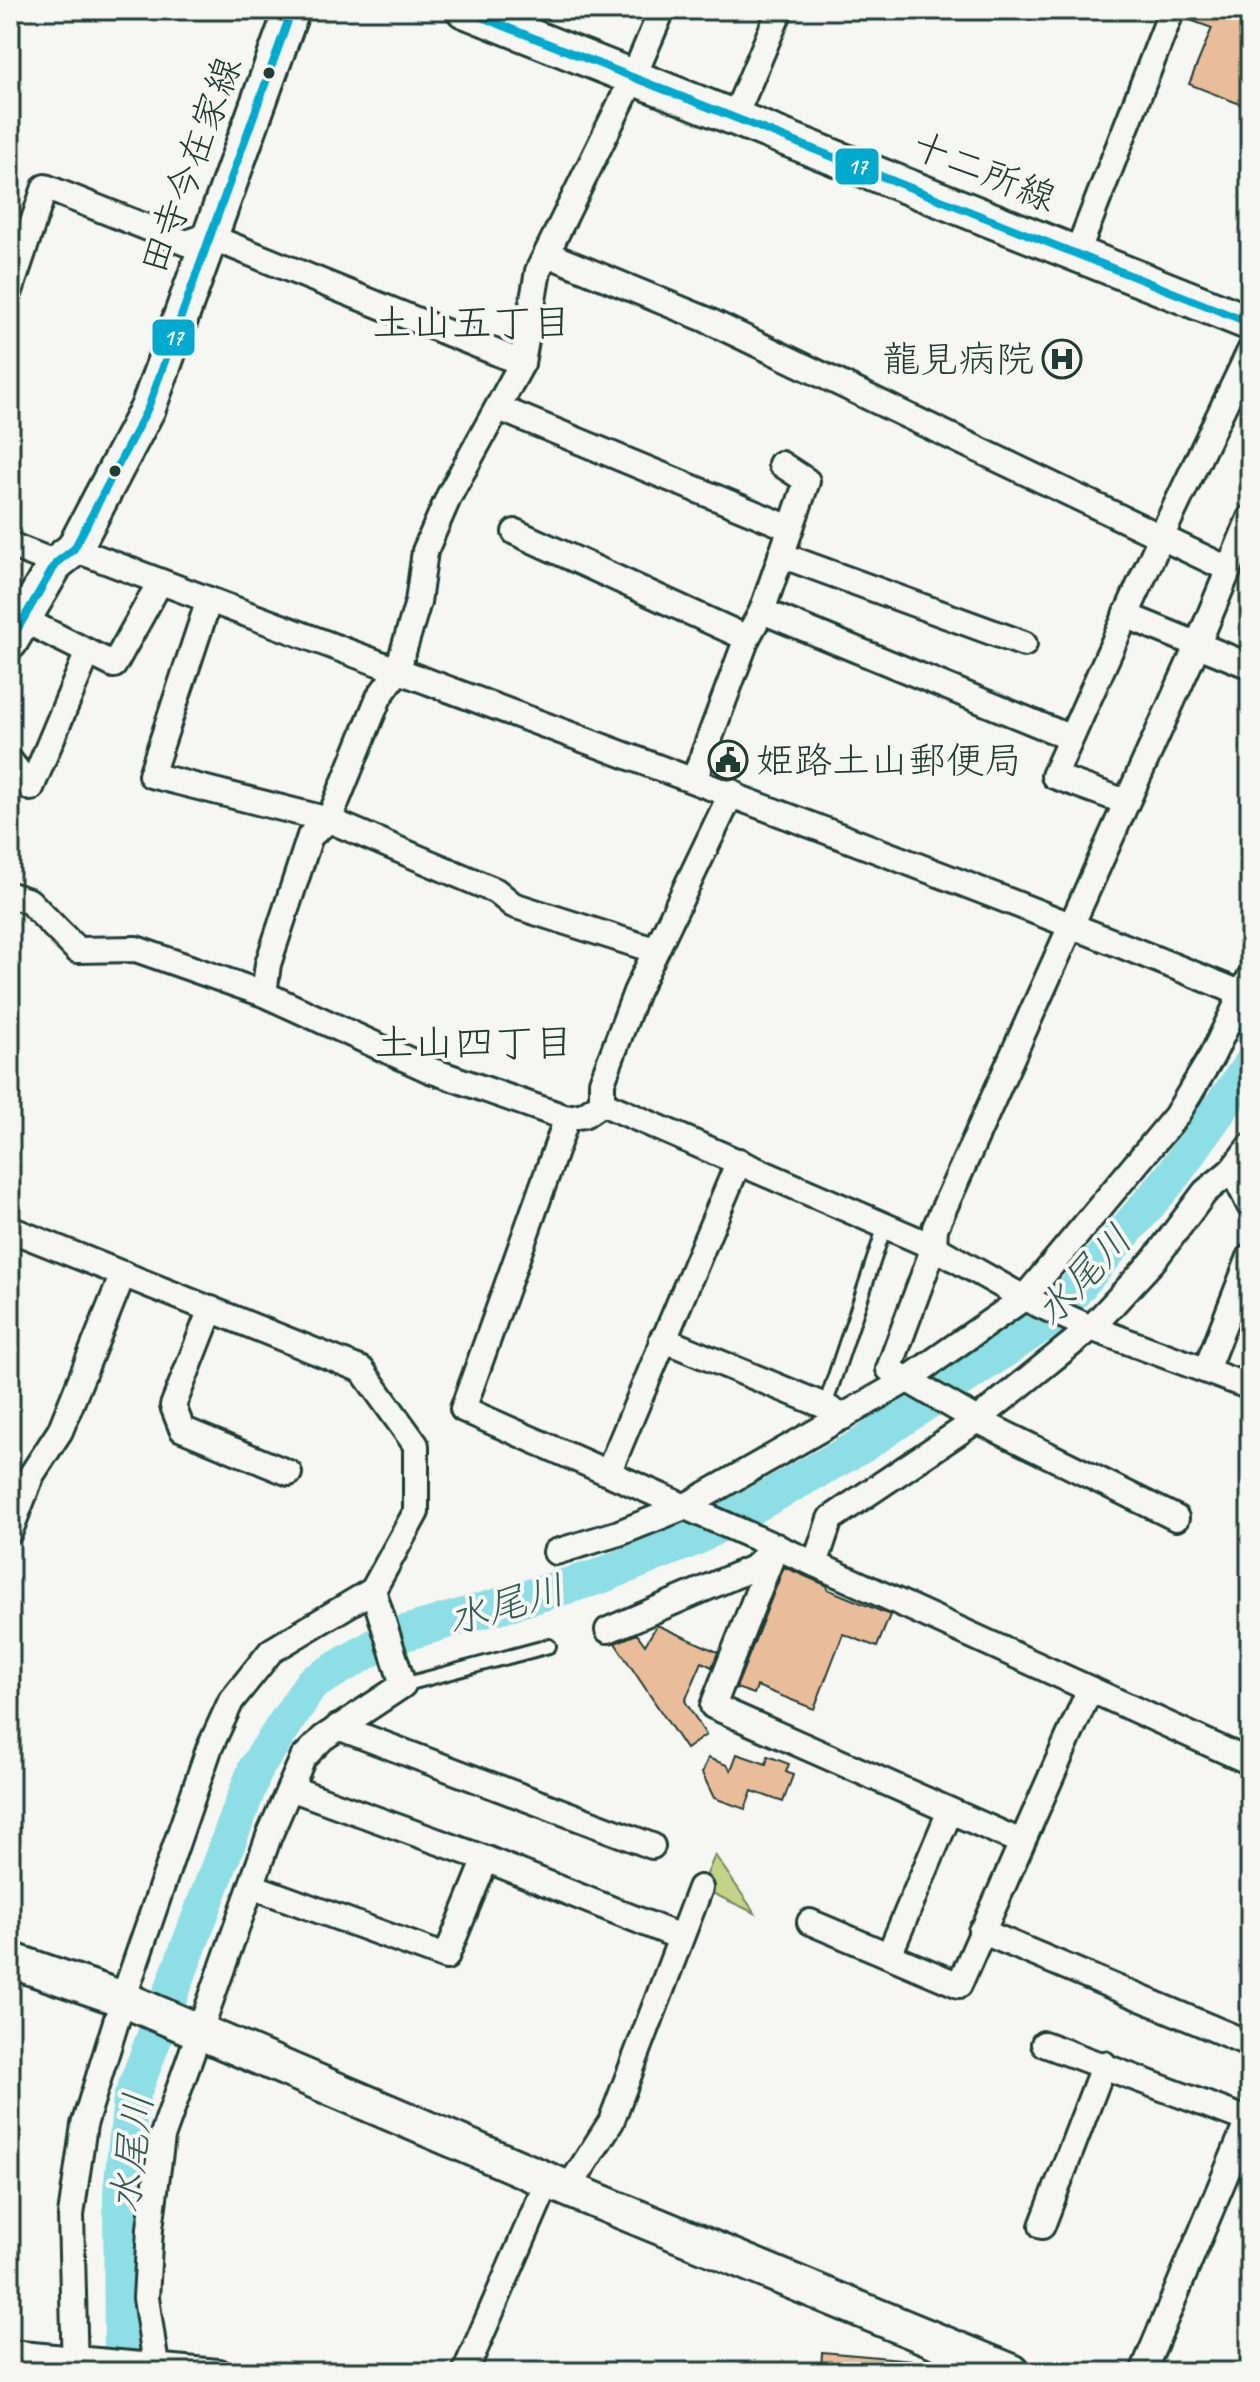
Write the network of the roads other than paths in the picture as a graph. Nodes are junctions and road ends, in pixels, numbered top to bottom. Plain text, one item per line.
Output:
1 (292, 10) edge
2 (464, 10) edge
3 (662, 10) edge
4 (780, 10) edge
5 (1172, 10) edge
6 (633, 78) junction
7 (735, 116) junction
8 (208, 236) junction
9 (1077, 253) junction
10 (547, 254) junction
11 (10, 291) edge
12 (1250, 323) edge
13 (1250, 351) edge
14 (522, 363) junction
15 (499, 408) junction
16 (781, 464) dead end
17 (1250, 518) edge
18 (790, 528) junction
19 (515, 532) dead end
20 (1161, 537) junction
21 (10, 545) edge
22 (781, 555) junction
23 (65, 556) junction
24 (1228, 569) junction
25 (160, 582) junction
26 (209, 600) junction
27 (762, 611) junction
28 (1125, 615) junction
29 (16, 630) edge
30 (747, 638) junction
31 (1024, 644) dead end
32 (1197, 646) junction
33 (88, 652) junction
34 (1250, 666) edge
35 (397, 672) junction
36 (1069, 737) junction
37 (10, 761) edge
38 (694, 780) junction
39 (732, 792) junction
40 (1126, 802) junction
41 (329, 820) junction
42 (10, 895) edge
43 (1070, 924) junction
44 (654, 950) junction
45 (1248, 989) edge
46 (264, 994) junction
47 (602, 1103) junction
48 (567, 1118) junction
49 (1250, 1146) edge
50 (739, 1161) junction
51 (1232, 1170) junction
52 (1250, 1206) edge
53 (885, 1226) junction
54 (10, 1229) edge
55 (934, 1247) junction
56 (1250, 1257) edge
57 (123, 1274) junction
58 (1024, 1298) junction
59 (211, 1309) junction
60 (1091, 1328) junction
61 (662, 1339) junction
62 (1206, 1370) junction
63 (905, 1381) junction
64 (1250, 1387) edge
65 (834, 1411) junction
66 (977, 1420) junction
67 (289, 1473) dead end
68 (608, 1473) junction
69 (684, 1507) junction
70 (1176, 1518) dead end
71 (10, 1531) edge
72 (776, 1546) junction
73 (556, 1552) dead end
74 (815, 1564) junction
75 (373, 1590) junction
76 (608, 1630) dead end
77 (549, 1646) dead end
78 (403, 1685) junction
79 (1089, 1691) junction
80 (338, 1727) junction
81 (1250, 1762) edge
82 (290, 1788) junction
83 (950, 1811) junction
84 (1021, 1842) junction
85 (652, 1846) dead end
86 (486, 1859) junction
87 (252, 1886) junction
88 (700, 1888) dead end
89 (810, 1922) dead end
90 (981, 1931) junction
91 (680, 1937) junction
92 (889, 1955) junction
93 (10, 1960) edge
94 (123, 1999) junction
95 (201, 2033) junction
96 (1044, 2044) dead end
97 (1250, 2044) edge
98 (1104, 2064) junction
99 (1249, 2118) edge
100 (558, 2183) junction
101 (1042, 2226) dead end
102 (10, 2353) edge
103 (74, 2365) edge
104 (157, 2369) edge
105 (218, 2372) edge
106 (465, 2372) edge
107 (1012, 2372) edge
108 (1143, 2372) edge

1 - 8 street, 田寺今在家線
2 - 6 street, 十二所線
3 - 6 street
4 - 7 street
5 - 9 street
6 - 7 street, 十二所線
6 - 10 street
7 - 9 street, 十二所線
8 - 11 street
8 - 14 street
8 - 23 street, 田寺今在家線
9 - 12 street, 十二所線
10 - 14 street
10 - 20 street
13 - 20 street
14 - 15 street
15 - 18 street
15 - 35 street
16 - 18 street
17 - 24 street
18 - 22 street
19 - 30 street
20 - 24 street
20 - 28 street
21 - 23 street
22 - 27 street
22 - 31 street
23 - 25 street
23 - 29 street, 田寺今在家線
24 - 32 street
25 - 26 street
25 - 33 street
26 - 35 street
26 - 41 street
27 - 30 street
27 - 36 street
28 - 32 street
28 - 36 street
29 - 33 street
30 - 38 street
32 - 34 street
32 - 40 street
33 - 37 street
35 - 38 street
35 - 41 street
36 - 40 street
38 - 39 street
39 - 43 street
39 - 44 street
40 - 43 street
41 - 44 street
41 - 46 street
42 - 46 street
43 - 45 street
43 - 55 street
44 - 47 street
45 - 58 street
46 - 48 street
47 - 48 street
47 - 50 street
48 - 68 street
49 - 51 street
50 - 53 street
50 - 61 street
51 - 52 street
51 - 60 street
53 - 55 street
53 - 65 lane
54 - 57 street
55 - 58 street
55 - 63 street
56 - 62 street
57 - 59 street
57 - 71 street
58 - 60 street
58 - 63 street
59 - 67 street
59 - 75 street
60 - 62 street
60 - 66 street
61 - 65 street
61 - 68 street
62 - 64 street
63 - 65 street
63 - 66 street
65 - 69 street
66 - 70 street
66 - 74 street
68 - 69 street
69 - 72 street
69 - 73 street
72 - 74 street
72 - 76 street
72 - 83 street
74 - 79 street
75 - 78 street
75 - 94 street
77 - 78 lane
78 - 80 street
79 - 81 street
79 - 84 street
80 - 82 street
80 - 85 street
82 - 86 street
82 - 87 street
83 - 84 street
83 - 92 street
84 - 90 street
86 - 87 street
86 - 91 street
87 - 95 street
88 - 91 street
89 - 92 street
90 - 92 street
90 - 97 street
91 - 100 street
93 - 94 street
94 - 95 street
94 - 103 street
95 - 100 street
95 - 104 street
96 - 98 street
98 - 99 street
98 - 101 street
99 - 108 street
100 - 106 street
100 - 107 street
102 - 103 street
103 - 104 street
104 - 105 street

